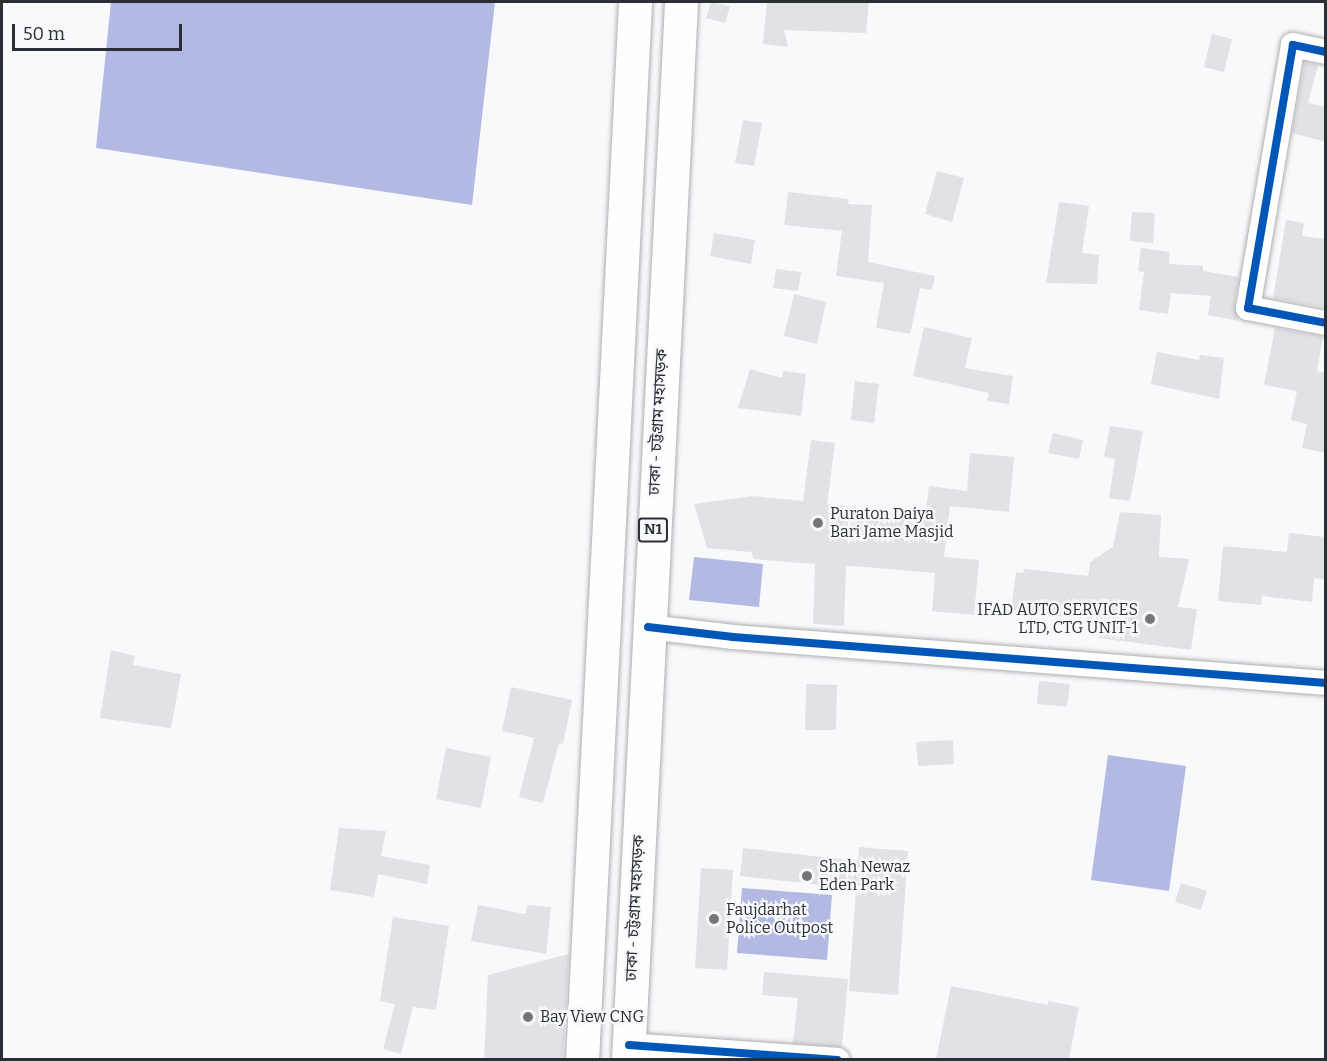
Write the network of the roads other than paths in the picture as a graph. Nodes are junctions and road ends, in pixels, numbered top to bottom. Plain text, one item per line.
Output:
1 (635, 2) edge
2 (681, 2) edge
3 (1326, 52) edge
4 (1326, 323) edge
5 (648, 627) junction
6 (1326, 683) edge
7 (629, 1052) edge
8 (582, 1059) edge
9 (837, 1059) edge

1 - 8 highway
2 - 5 highway, ঢাকা - চট্টগ্রাম মহাসড়ক / N1
3 - 4 street
5 - 6 street
5 - 7 highway, ঢাকা - চট্টগ্রাম মহাসড়ক / N1
7 - 9 street

